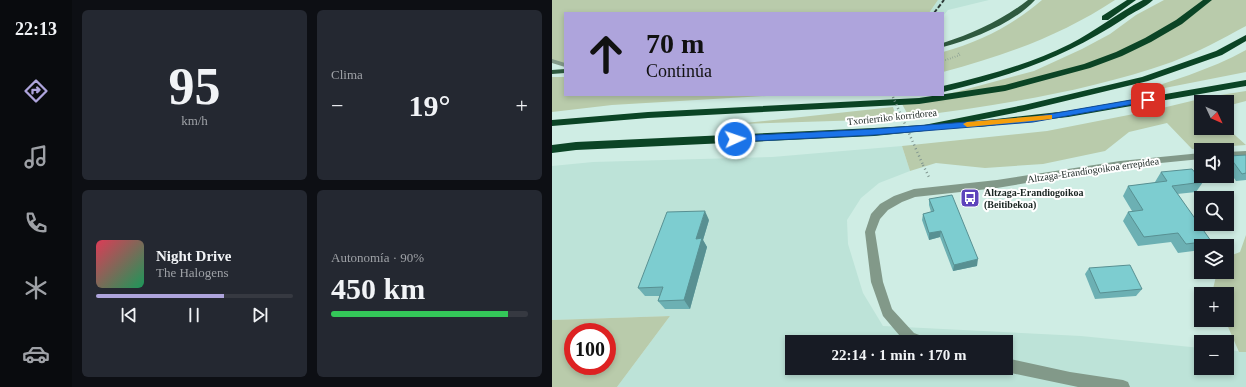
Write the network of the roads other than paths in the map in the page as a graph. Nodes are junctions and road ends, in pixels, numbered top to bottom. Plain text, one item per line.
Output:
1 (1032, 0) edge
2 (1132, 0) edge
3 (1149, 0) edge
4 (1208, 0) edge
5 (1246, 38) edge
6 (944, 45) edge
7 (552, 61) edge
8 (564, 65) edge
9 (564, 71) edge
10 (552, 72) edge
11 (1246, 82) edge
12 (944, 88) edge
13 (944, 88) edge
14 (904, 96) edge
15 (868, 103) junction
16 (552, 123) edge
17 (924, 128) junction
18 (552, 149) edge
19 (1246, 154) edge
20 (1234, 155) edge
21 (1194, 157) edge
22 (907, 335) edge
23 (1013, 367) edge
24 (1123, 387) edge

1 - 6 main road
2 - 12 highway
3 - 13 highway
4 - 15 highway, Txorierriko korridorea
5 - 17 highway, Txorierriko korridorea
7 - 8 street
9 - 10 main road
11 - 17 highway
14 - 15 highway
15 - 16 highway, Txorierriko korridorea
17 - 18 highway, Txorierriko korridorea
19 - 20 street
21 - 22 street, Altzaga-Erandiogoikoa errepidea
23 - 24 street

